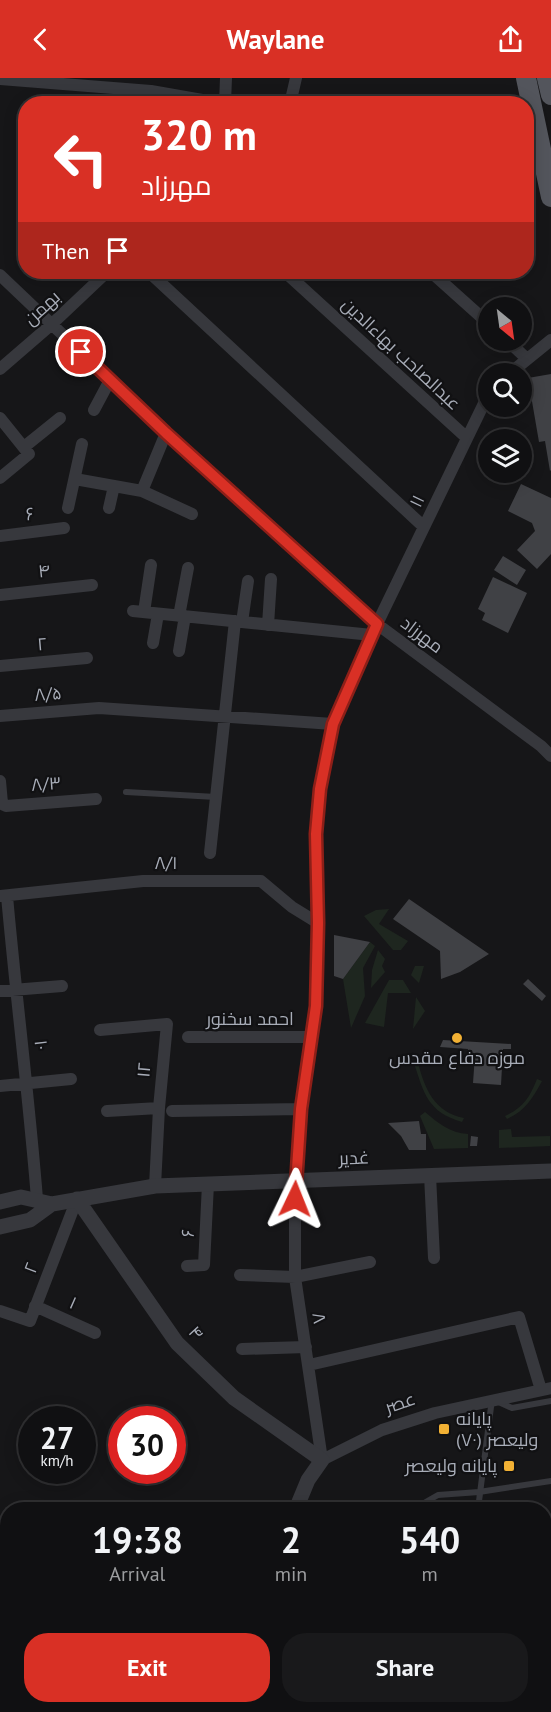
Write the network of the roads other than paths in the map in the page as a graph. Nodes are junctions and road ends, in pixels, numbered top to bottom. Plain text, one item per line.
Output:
1 (226, 78) edge
2 (297, 78) edge
3 (526, 78) edge
4 (547, 78) edge
5 (0, 79) edge
6 (136, 84) edge
7 (551, 95) edge
8 (149, 96) edge
9 (225, 96) edge
10 (292, 96) edge
11 (528, 96) edge
12 (534, 130) edge
13 (551, 197) edge
14 (0, 275) edge
15 (100, 279) edge
16 (157, 279) edge
17 (293, 279) edge
18 (439, 279) edge
19 (478, 314) edge
20 (52, 324) junction
21 (551, 340) edge
22 (0, 351) edge
23 (519, 351) edge
24 (526, 358) junction
25 (11, 359) junction
26 (521, 363) edge
27 (0, 369) edge
28 (110, 380) junction
29 (94, 410) dead end
30 (478, 416) edge
31 (0, 418) edge
32 (60, 418) dead end
33 (166, 433) junction
34 (467, 438) junction
35 (82, 444) dead end
36 (24, 447) junction
37 (0, 478) edge
38 (75, 479) junction
39 (114, 486) junction
40 (142, 491) junction
41 (68, 508) dead end
42 (109, 508) dead end
43 (192, 514) dead end
44 (424, 527) junction
45 (64, 528) dead end
46 (0, 536) edge
47 (151, 565) dead end
48 (188, 568) dead end
49 (271, 579) dead end
50 (248, 581) dead end
51 (92, 585) dead end
52 (0, 595) edge
53 (158, 614) junction
54 (182, 616) junction
55 (239, 622) junction
56 (268, 625) junction
57 (375, 630) junction
58 (153, 643) dead end
59 (179, 651) dead end
60 (87, 658) dead end
61 (0, 666) edge
62 (0, 716) edge
63 (225, 717) junction
64 (333, 724) junction
65 (546, 748) edge
66 (551, 756) edge
67 (0, 781) edge
68 (126, 792) dead end
69 (216, 797) junction
70 (96, 799) dead end
71 (1, 803) edge
72 (210, 853) dead end
73 (3, 896) edge
74 (318, 923) junction
75 (62, 986) dead end
76 (15, 990) junction
77 (0, 991) edge
78 (100, 1030) dead end
79 (188, 1037) dead end
80 (311, 1037) junction
81 (71, 1079) dead end
82 (27, 1084) junction
83 (0, 1086) edge
84 (301, 1109) junction
85 (165, 1110) junction
86 (107, 1111) dead end
87 (551, 1171) edge
88 (430, 1175) junction
89 (295, 1180) junction
90 (207, 1184) junction
91 (155, 1186) junction
92 (37, 1199) junction
93 (77, 1199) junction
94 (0, 1202) edge
95 (52, 1203) junction
96 (0, 1227) edge
97 (434, 1258) dead end
98 (369, 1262) dead end
99 (187, 1266) dead end
100 (240, 1275) dead end
101 (295, 1277) junction
102 (35, 1306) junction
103 (0, 1311) edge
104 (95, 1333) dead end
105 (306, 1347) junction
106 (242, 1349) dead end
107 (309, 1365) junction
108 (546, 1389) edge
109 (492, 1399) junction
110 (551, 1401) edge
111 (322, 1460) junction
112 (551, 1481) edge
113 (479, 1492) junction
114 (299, 1502) edge
115 (426, 1502) edge
116 (478, 1502) edge

1 - 9 street
2 - 10 street
3 - 11 main road
4 - 7 main road
5 - 6 street
6 - 8 street
12 - 13 main road
14 - 20 street, مهرزاد
15 - 20 street, بهمن
16 - 44 street
17 - 34 street, عبدالصاحب بهاءالدین
18 - 19 street
20 - 25 street, بهمن
20 - 28 street, مهرزاد
21 - 24 street
22 - 25 street
23 - 24 street
24 - 26 street
25 - 27 street, بهمن
28 - 29 street
28 - 33 street, مهرزاد
30 - 34 street, ۱۱
31 - 36 street
32 - 36 street
33 - 40 street
33 - 57 street, مهرزاد
34 - 44 street, ۱۱
35 - 38 street
36 - 37 street
38 - 39 street
38 - 41 street
39 - 40 street
39 - 42 street
40 - 43 street
44 - 57 street, ۱۱
45 - 46 street, ۶
47 - 53 street
48 - 54 street
49 - 56 street
50 - 55 street
51 - 52 street, ۴
53 - 54 street
53 - 58 street
54 - 55 street
54 - 59 street
55 - 56 street
55 - 63 street
56 - 57 street
57 - 64 street, ۱۱
57 - 65 street, مهرزاد
60 - 61 street, ۲
62 - 63 street, ۸/۵
63 - 64 street, ۸/۵
63 - 69 street
64 - 74 street, ۱۱
65 - 66 street, مهرزاد
67 - 71 street
68 - 69 lane
69 - 72 street
70 - 71 street, ۸/۳
73 - 74 street, ۸/۱
73 - 76 street, ۱۰
74 - 80 street, ۸
75 - 76 street
76 - 77 street
76 - 82 street, ۱۰
78 - 85 street, ۱۲
79 - 80 street, احمد سخنور
80 - 84 street, ۸
81 - 82 street
82 - 83 street
82 - 92 street, ۱۰
84 - 85 street
84 - 89 street, ۸
85 - 86 street
85 - 91 street, ۱۲
87 - 88 street, غدیر
88 - 89 street, غدیر
88 - 97 street
89 - 90 street, غدیر
89 - 101 street, ۸
90 - 91 street, غدیر
90 - 99 street, ۶
91 - 93 street, غدیر
92 - 94 street
92 - 95 street
93 - 95 street, غدیر
93 - 102 street, ۲
93 - 111 street, ۴
95 - 96 street
98 - 101 street
100 - 101 street
101 - 105 street, ۸
102 - 103 street
102 - 104 street, ۱
105 - 106 street
105 - 107 street, ۸
107 - 108 street
107 - 111 street, ۸
108 - 109 street, عصر
109 - 110 lane
109 - 111 street, عصر
109 - 113 lane
111 - 114 street
112 - 113 lane
113 - 115 lane
113 - 116 lane

